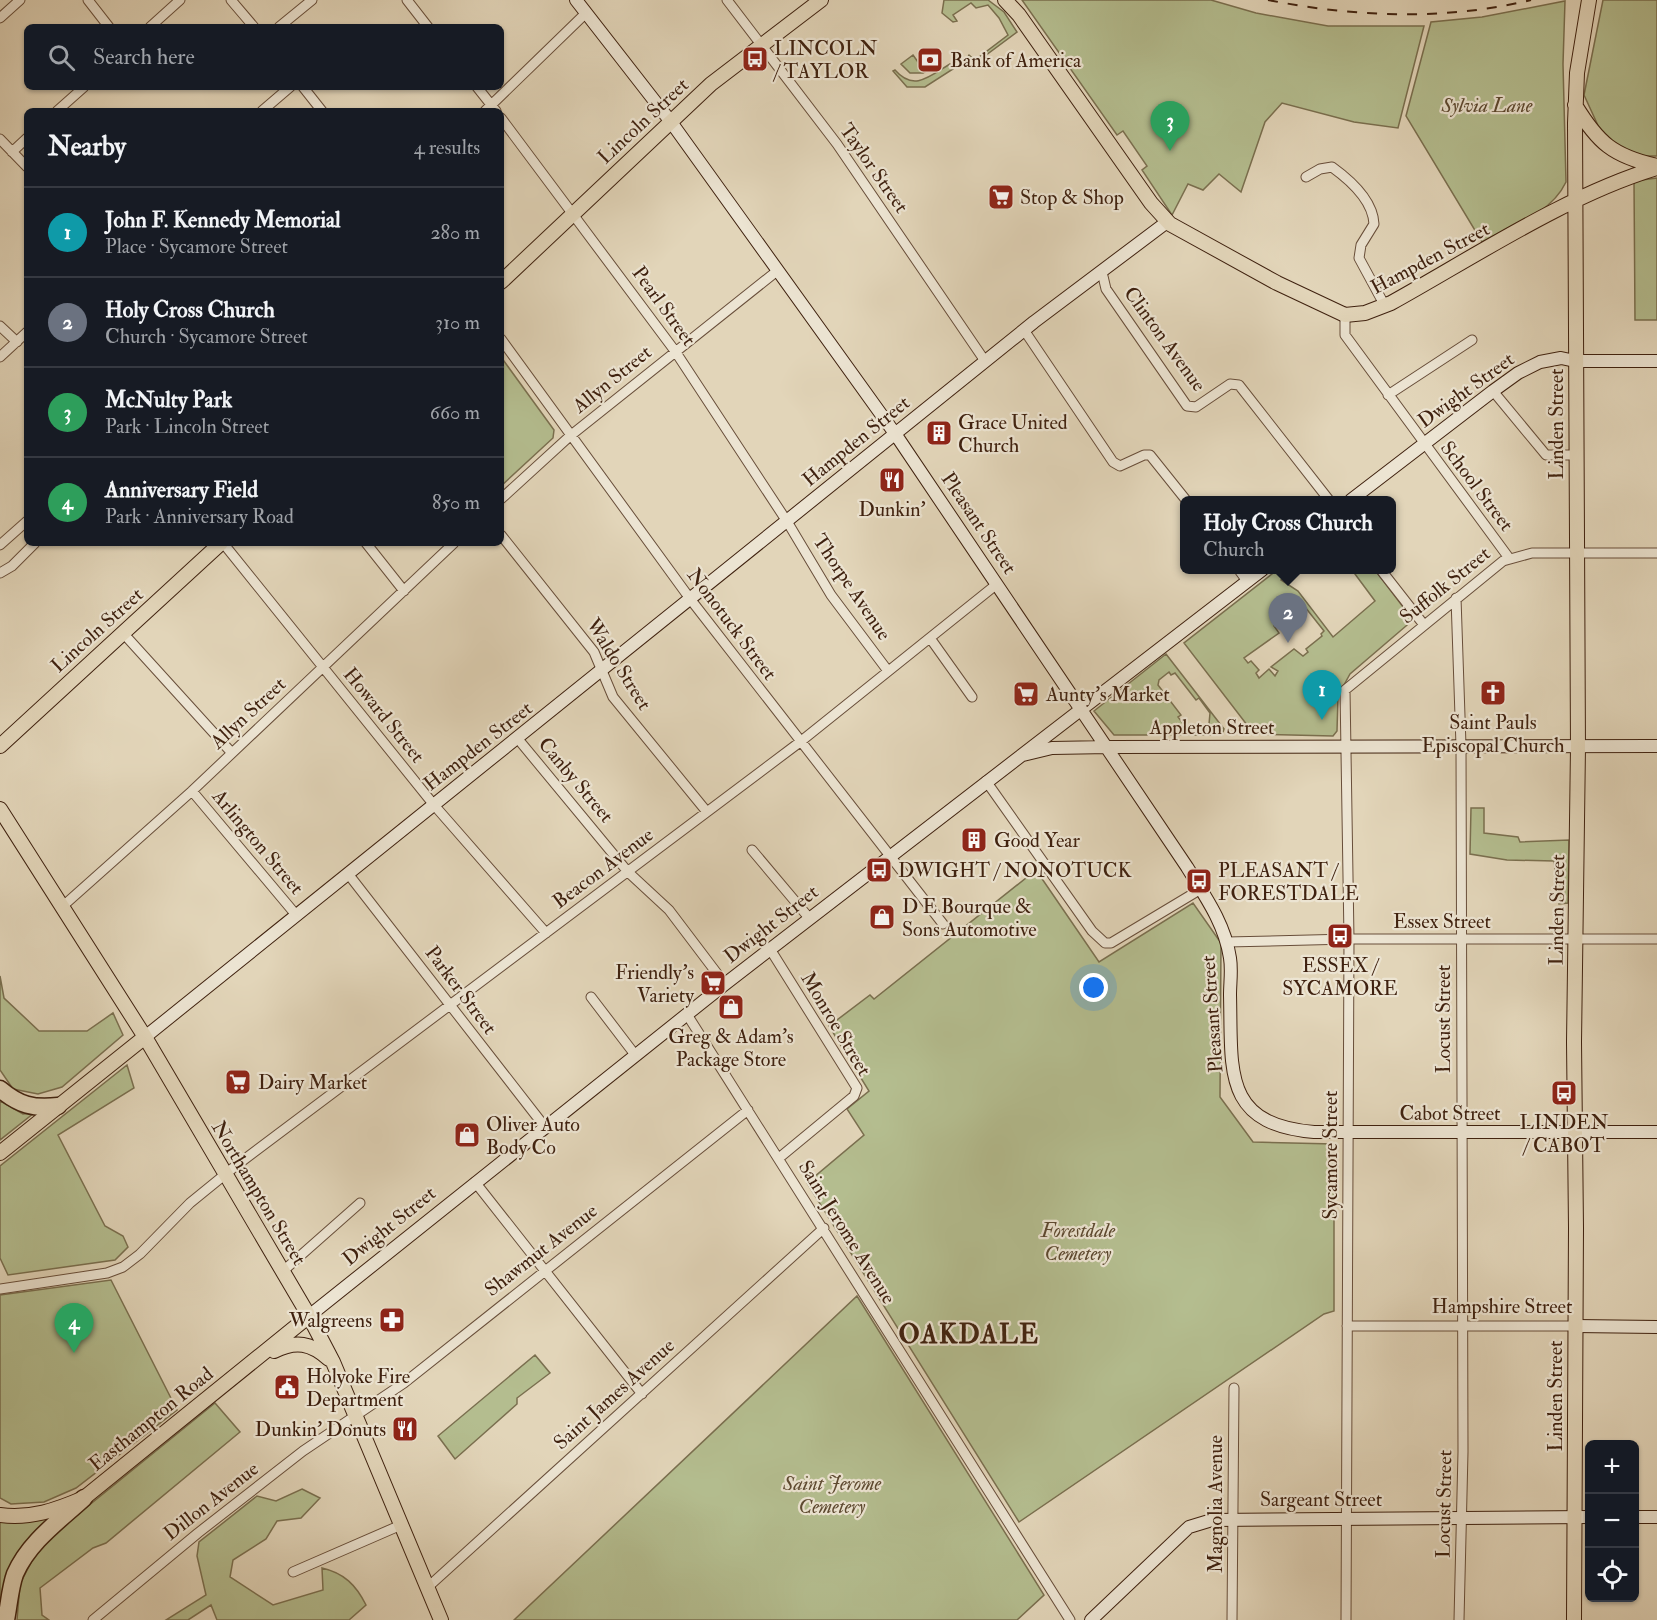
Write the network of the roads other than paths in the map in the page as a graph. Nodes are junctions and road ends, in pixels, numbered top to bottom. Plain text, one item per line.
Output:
1 (20, 0) edge
2 (88, 0) edge
3 (180, 0) edge
4 (231, 0) edge
5 (312, 0) edge
6 (406, 0) edge
7 (576, 0) edge
8 (727, 0) edge
9 (821, 0) edge
10 (1005, 0) edge
11 (1589, 0) edge
12 (586, 13) junction
13 (0, 18) edge
14 (107, 24) edge
15 (153, 24) edge
16 (251, 24) edge
17 (283, 24) edge
18 (426, 24) edge
19 (760, 46) junction
20 (81, 90) edge
21 (286, 90) edge
22 (305, 90) edge
23 (479, 90) edge
24 (1575, 105) junction
25 (60, 108) edge
26 (266, 108) edge
27 (320, 108) edge
28 (490, 108) edge
29 (492, 108) edge
30 (504, 122) edge
31 (671, 122) junction
32 (0, 138) edge
33 (24, 141) edge
34 (12, 152) junction
35 (24, 164) edge
36 (1657, 167) edge
37 (1305, 177) dead end
38 (1574, 200) junction
39 (573, 213) junction
40 (1167, 222) junction
41 (777, 271) junction
42 (1102, 272) junction
43 (504, 279) edge
44 (1385, 306) junction
45 (1345, 315) junction
46 (0, 326) edge
47 (1024, 330) junction
48 (24, 335) edge
49 (1472, 340) dead end
50 (17, 342) junction
51 (504, 343) edge
52 (675, 351) junction
53 (0, 357) edge
54 (986, 361) junction
55 (1575, 361) junction
56 (1657, 361) edge
57 (1493, 391) junction
58 (1388, 395) junction
59 (896, 435) junction
60 (570, 436) junction
61 (1424, 446) junction
62 (1575, 455) junction
63 (504, 496) edge
64 (1182, 496) edge
65 (1325, 496) edge
66 (1358, 496) edge
67 (788, 523) junction
68 (24, 524) edge
69 (504, 539) edge
70 (0, 545) edge
71 (32, 546) edge
72 (219, 546) edge
73 (224, 546) edge
74 (368, 546) edge
75 (451, 546) edge
76 (1575, 553) junction
77 (1657, 553) edge
78 (1509, 558) junction
79 (0, 573) edge
80 (1242, 574) edge
81 (1257, 574) edge
82 (1384, 574) edge
83 (1247, 581) junction
84 (997, 584) junction
85 (404, 591) junction
86 (1456, 598) junction
87 (691, 600) junction
88 (1424, 625) junction
89 (123, 633) junction
90 (930, 638) junction
91 (324, 668) junction
92 (602, 671) junction
93 (888, 671) junction
94 (1345, 690) joint
95 (972, 697) dead end
96 (1079, 708) junction
97 (518, 739) junction
98 (800, 742) junction
99 (0, 746) edge
100 (1461, 746) junction
101 (1657, 746) edge
102 (1108, 747) junction
103 (1348, 747) junction
104 (1578, 747) junction
105 (231, 752) junction
106 (1019, 755) junction
107 (986, 781) junction
108 (192, 790) junction
109 (434, 805) junction
110 (0, 809) edge
111 (707, 812) junction
112 (752, 850) dead end
113 (891, 855) junction
114 (628, 872) junction
115 (349, 875) junction
116 (1200, 889) junction
117 (63, 906) junction
118 (297, 916) junction
119 (810, 919) junction
120 (943, 924) dead end
121 (546, 933) junction
122 (1349, 939) junction
123 (1461, 939) junction
124 (1657, 939) edge
125 (1577, 940) junction
126 (1227, 942) junction
127 (770, 949) junction
128 (726, 984) junction
129 (591, 997) dead end
130 (450, 1005) junction
131 (688, 1016) junction
132 (145, 1037) junction
133 (636, 1056) junction
134 (0, 1089) edge
135 (58, 1107) junction
136 (1250, 1109) joint
137 (748, 1110) junction
138 (545, 1126) junction
139 (1461, 1132) junction
140 (1575, 1132) junction
141 (1657, 1132) edge
142 (1348, 1134) junction
143 (0, 1153) edge
144 (779, 1158) junction
145 (225, 1174) junction
146 (475, 1182) junction
147 (360, 1203) dead end
148 (824, 1228) junction
149 (544, 1270) junction
150 (283, 1271) junction
151 (0, 1288) edge
152 (309, 1316) junction
153 (1347, 1326) junction
154 (1461, 1326) junction
155 (1575, 1326) junction
156 (1657, 1327) edge
157 (256, 1360) junction
158 (333, 1362) junction
159 (1234, 1388) dead end
160 (642, 1394) junction
161 (355, 1418) junction
162 (84, 1498) junction
163 (0, 1515) edge
164 (1585, 1517) edge
165 (1639, 1517) edge
166 (1657, 1517) edge
167 (1232, 1518) junction
168 (1346, 1518) junction
169 (1462, 1518) junction
170 (1573, 1518) junction
171 (401, 1525) junction
172 (293, 1572) dead end
173 (428, 1587) junction
174 (6, 1620) edge
175 (94, 1620) edge
176 (441, 1620) edge
177 (1070, 1620) edge
178 (1091, 1620) edge
179 (1232, 1620) edge
180 (1346, 1620) edge
181 (1460, 1620) edge
182 (1574, 1620) edge

1 - 13 street
2 - 14 street
3 - 15 street
4 - 16 street
5 - 17 street
6 - 18 street
7 - 12 main road, Pleasant Street
8 - 19 street, Taylor Street
9 - 19 main road, Lincoln Street
10 - 40 main road
11 - 24 main road, Linden Street
12 - 29 street
12 - 31 main road, Pleasant Street
19 - 31 main road, Lincoln Street
19 - 54 street, Taylor Street
20 - 25 street
21 - 26 street
22 - 27 street
23 - 28 street
24 - 36 main road
24 - 38 main road, Linden Street
30 - 39 street, Pearl Street
31 - 39 main road, Lincoln Street
31 - 41 main road, Pleasant Street
32 - 34 street
33 - 34 street
34 - 35 street
36 - 38 main road, Hampden Street
37 - 44 street
38 - 44 main road, Hampden Street
38 - 55 main road, Linden Street
39 - 43 main road, Lincoln Street
39 - 52 street, Pearl Street
40 - 42 main road, Hampden Street
40 - 45 main road
41 - 52 street, Allyn Street
41 - 59 main road, Pleasant Street
42 - 47 main road, Hampden Street
42 - 65 street, Clinton Avenue
44 - 45 main road, Hampden Street
45 - 58 street, School Street
46 - 50 street
47 - 54 main road, Hampden Street
47 - 64 street
48 - 50 street
49 - 58 street
50 - 53 street
51 - 60 street, Nonotuck Street
52 - 60 street, Allyn Street
52 - 67 street, Pearl Street
54 - 59 main road, Hampden Street
55 - 56 main road, Dwight Street
55 - 57 main road, Dwight Street
55 - 62 main road, Linden Street
57 - 61 main road, Dwight Street
57 - 62 street
58 - 61 street, School Street
59 - 67 main road, Hampden Street
59 - 84 main road, Pleasant Street
60 - 63 street, Allyn Street
60 - 87 street, Nonotuck Street
61 - 66 main road, Dwight Street
61 - 78 street, School Street
62 - 76 main road, Linden Street
67 - 87 main road, Hampden Street
67 - 93 street, Thorpe Avenue
68 - 70 street
69 - 92 street, Waldo Street
71 - 79 street
72 - 89 main road, Lincoln Street
73 - 91 street, Howard Street
74 - 85 street
75 - 85 street, Allyn Street
76 - 77 street, Suffolk Street
76 - 78 street, Suffolk Street
76 - 104 main road, Linden Street
78 - 86 street, Suffolk Street
80 - 83 street
81 - 83 main road, Dwight Street
82 - 88 street
83 - 96 main road, Dwight Street
84 - 90 street, Beacon Avenue
84 - 96 main road, Pleasant Street
85 - 91 street, Allyn Street
86 - 88 street, Suffolk Street
86 - 100 street, Locust Street
87 - 92 main road, Hampden Street
87 - 98 street, Nonotuck Street
88 - 94 street, Suffolk Street
89 - 99 main road, Lincoln Street
89 - 105 street
90 - 93 street, Beacon Avenue
90 - 95 street
91 - 105 street, Allyn Street
91 - 109 street, Howard Street
92 - 97 main road, Hampden Street
92 - 111 street, Waldo Street
93 - 98 street, Beacon Avenue
94 - 103 street, Sycamore Street
96 - 102 main road, Pleasant Street
96 - 106 main road, Dwight Street
97 - 109 main road, Hampden Street
97 - 114 street, Canby Street
98 - 111 street, Beacon Avenue
98 - 113 street, Nonotuck Street
100 - 103 main road, Appleton Street
100 - 104 main road, Appleton Street
100 - 123 street, Locust Street
101 - 104 main road, Appleton Street
102 - 103 main road, Appleton Street
102 - 106 main road, Appleton Street
102 - 116 main road, Pleasant Street
103 - 122 street, Sycamore Street
104 - 125 main road, Linden Street
105 - 108 street, Allyn Street
106 - 107 main road, Dwight Street
107 - 113 main road, Dwight Street
107 - 116 street
108 - 117 street, Allyn Street
108 - 118 street, Arlington Street
109 - 115 main road, Hampden Street
109 - 121 street, Howard Street
110 - 117 main road, Northampton Street
111 - 114 street, Beacon Avenue
112 - 119 street
113 - 119 main road, Dwight Street
113 - 120 street, Nonotuck Street
114 - 121 street, Beacon Avenue
114 - 128 street, Canby Street
115 - 118 main road, Hampden Street
115 - 130 street, Parker Street
116 - 126 main road, Pleasant Street
117 - 132 main road, Northampton Street
118 - 132 main road, Hampden Street
119 - 127 main road, Dwight Street
121 - 130 street, Beacon Avenue
122 - 123 street, Essex Street
122 - 126 street, Essex Street
122 - 142 street, Sycamore Street
123 - 125 street, Essex Street
123 - 139 street, Locust Street
124 - 125 street, Essex Street
125 - 140 main road, Linden Street
126 - 136 main road, Pleasant Street
127 - 128 main road, Dwight Street
127 - 144 street, Monroe Street
128 - 131 main road, Dwight Street
129 - 133 street
130 - 138 street, Parker Street
130 - 145 street, Beacon Avenue
131 - 133 main road, Dwight Street
131 - 137 street, Saint Jerome Avenue
132 - 135 main road
132 - 145 main road, Northampton Street
133 - 138 main road, Dwight Street
134 - 135 highway
135 - 143 main road
136 - 142 main road, Cabot Street
137 - 144 street, Saint Jerome Avenue
137 - 149 street, Shawmut Avenue
138 - 146 main road, Dwight Street
139 - 140 main road, Cabot Street
139 - 142 main road, Cabot Street
139 - 154 street, Locust Street
140 - 141 main road, Cabot Street
140 - 155 main road, Linden Street
142 - 153 street, Sycamore Street
144 - 148 street, Saint Jerome Avenue
145 - 150 main road, Northampton Street
145 - 151 street, Beacon Avenue
146 - 149 street
146 - 152 main road, Dwight Street
147 - 150 street
148 - 160 street, Saint James Avenue
148 - 177 street, Saint Jerome Avenue
149 - 160 street
149 - 161 street, Shawmut Avenue
150 - 152 main road, Northampton Street
152 - 157 main road, Easthampton Road
152 - 158 main road, Northampton Street
153 - 154 street, Hampshire Street
153 - 168 street, Sycamore Street
154 - 155 street, Hampshire Street
154 - 169 street, Locust Street
155 - 156 main road, Hampshire Street
155 - 170 main road, Linden Street
157 - 158 main road
157 - 162 main road, Easthampton Road
158 - 161 main road, Northampton Street
159 - 167 street, Magnolia Avenue
160 - 173 street, Saint James Avenue
161 - 171 main road, Northampton Street
161 - 175 street, Dillon Avenue
162 - 163 main road, Easthampton Road
162 - 174 highway
164 - 170 main road, Sargeant Street
165 - 166 main road
167 - 168 main road, Sargeant Street
167 - 178 main road, Sargeant Street
167 - 179 street, Magnolia Avenue
168 - 169 main road, Sargeant Street
168 - 180 street, Sycamore Street
169 - 170 main road, Sargeant Street
169 - 181 street, Locust Street
170 - 182 main road, Linden Street
171 - 172 street
171 - 173 main road, Northampton Street
173 - 176 main road, Northampton Street

